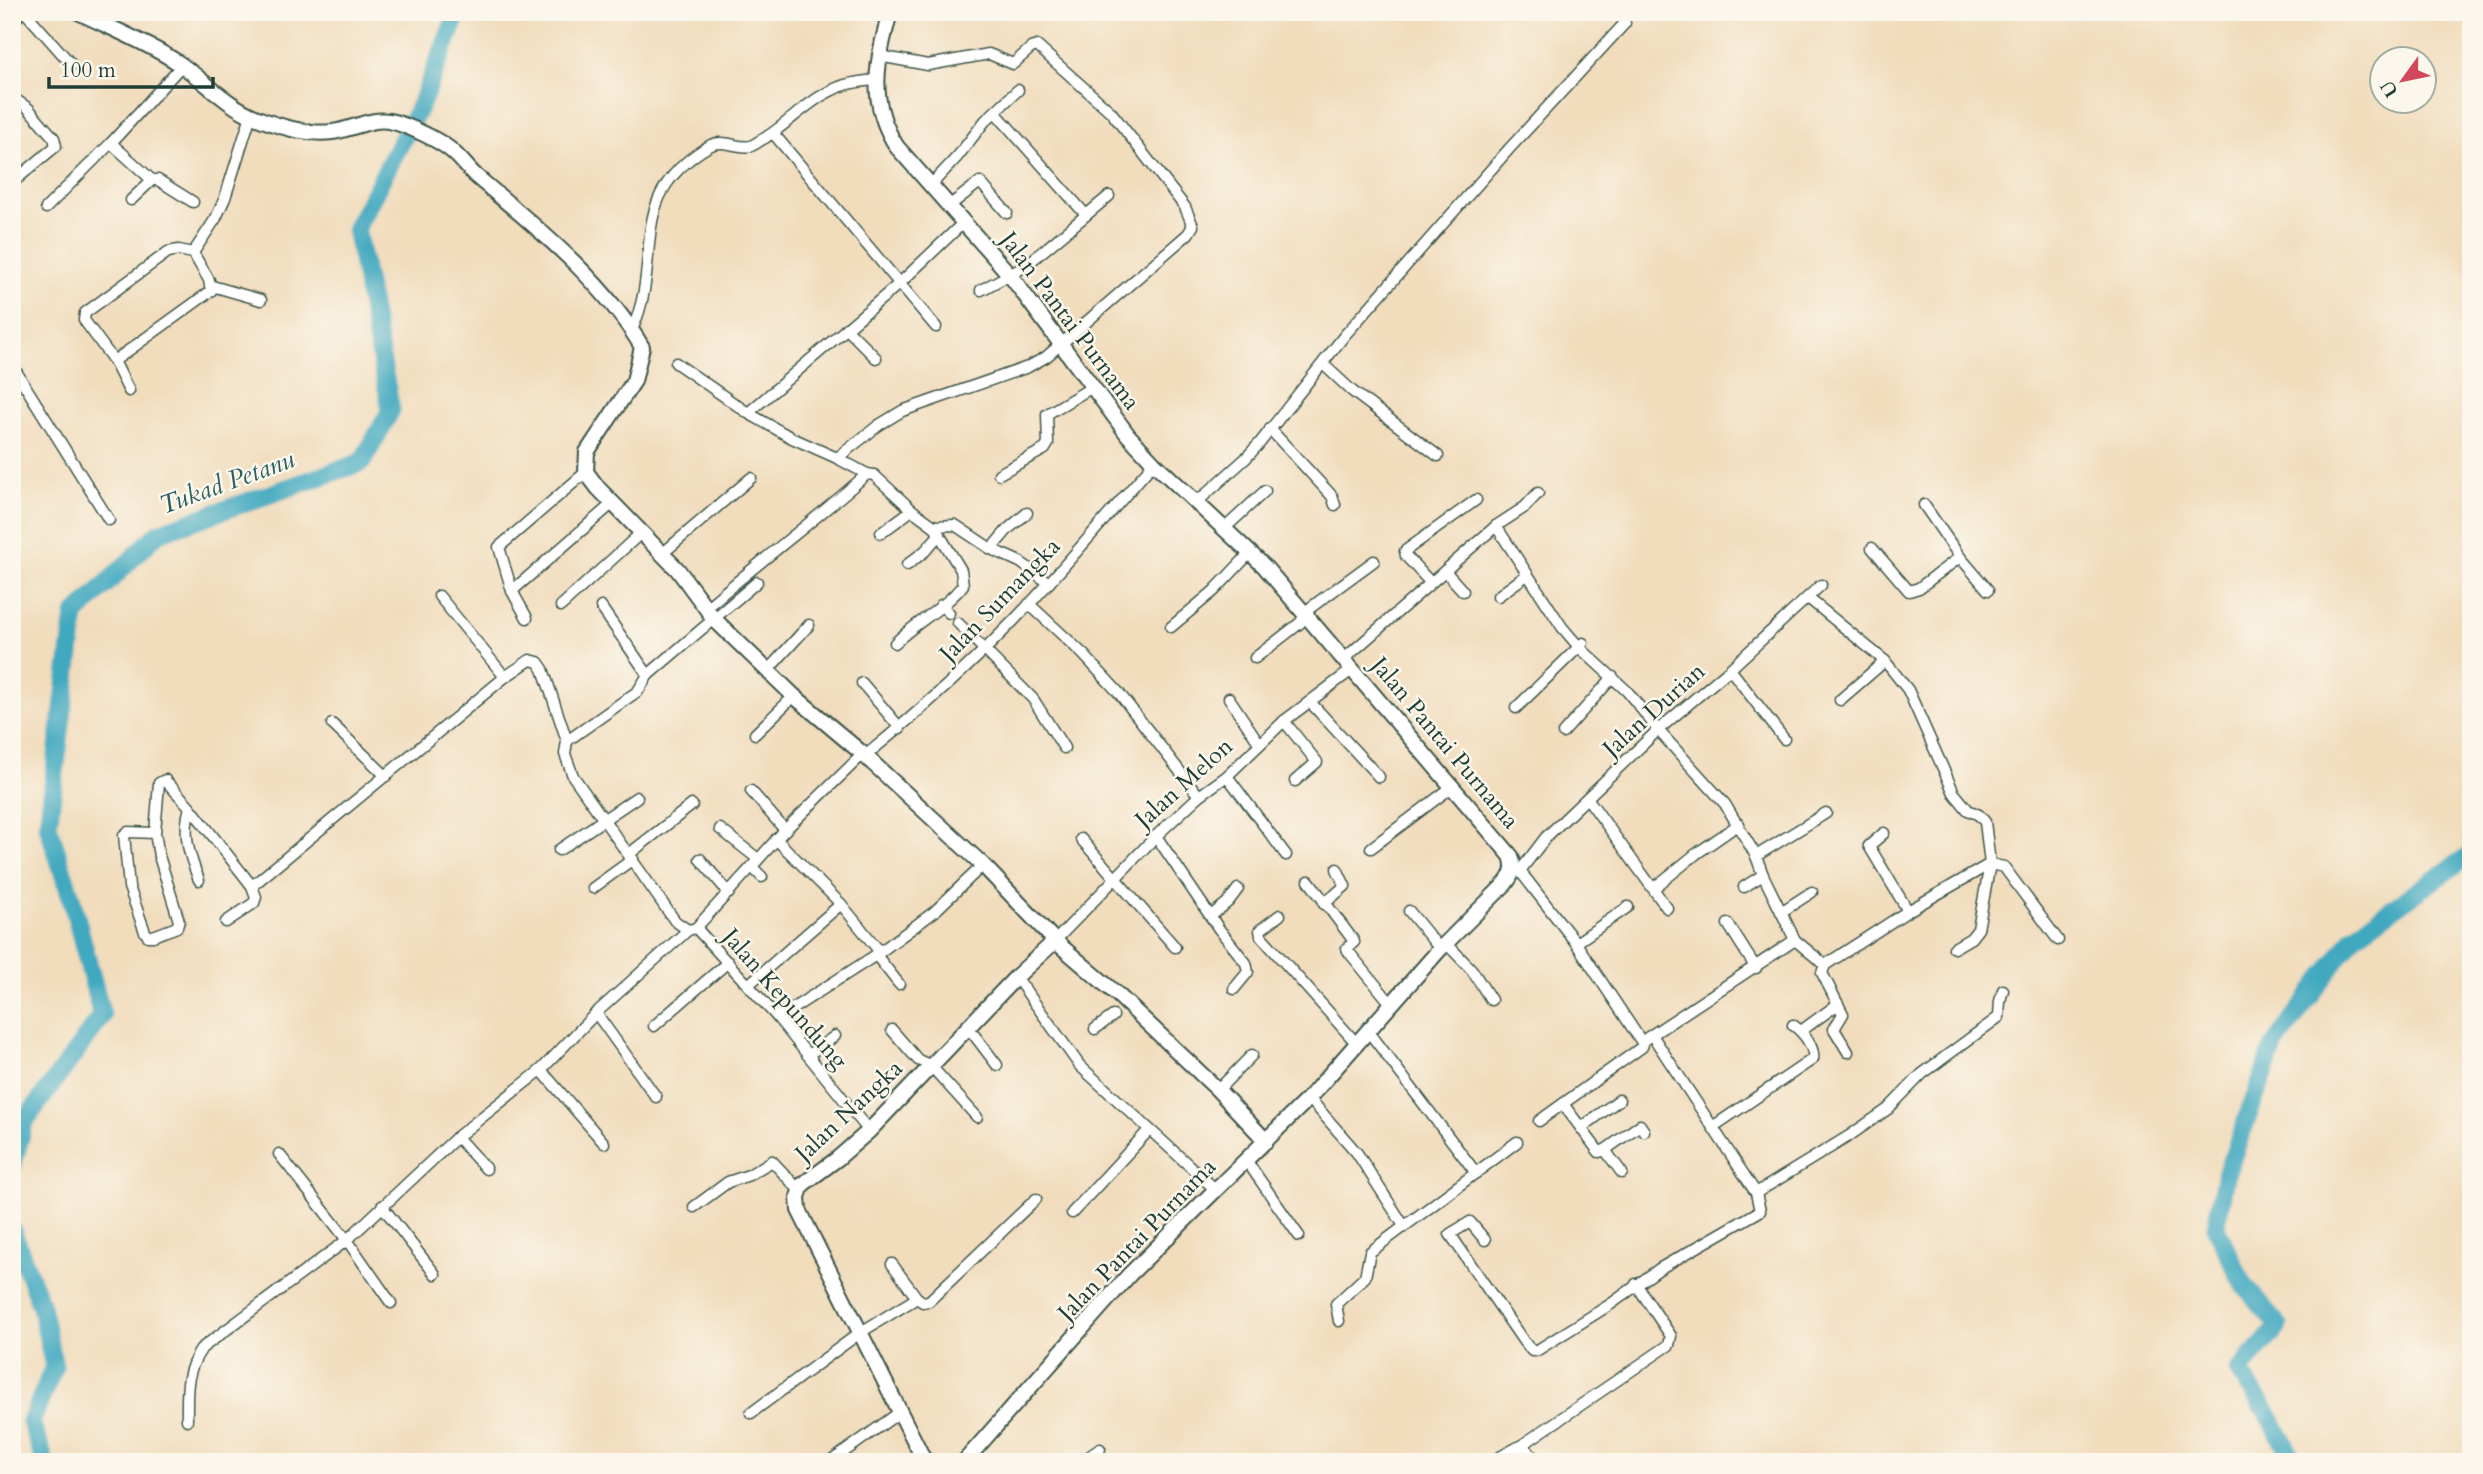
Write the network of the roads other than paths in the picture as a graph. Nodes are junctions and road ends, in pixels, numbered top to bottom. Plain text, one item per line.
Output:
1 (18, 12) edge
2 (25, 12) edge
3 (890, 12) edge
4 (86, 13) edge
5 (12, 20) edge
6 (1625, 23) dead end
7 (878, 56) junction
8 (72, 65) dead end
9 (182, 65) junction
10 (876, 80) junction
11 (1018, 90) dead end
12 (12, 97) edge
13 (995, 112) junction
14 (251, 115) junction
15 (773, 133) junction
16 (111, 143) junction
17 (152, 180) junction
18 (12, 183) edge
19 (930, 186) junction
20 (1109, 196) dead end
21 (131, 200) dead end
22 (192, 202) dead end
23 (949, 206) junction
24 (46, 208) dead end
25 (1007, 213) dead end
26 (1086, 215) junction
27 (964, 223) junction
28 (193, 253) junction
29 (1010, 275) junction
30 (900, 283) junction
31 (212, 286) junction
32 (981, 290) dead end
33 (261, 300) dead end
34 (936, 327) dead end
35 (846, 328) junction
36 (632, 330) junction
37 (1061, 345) junction
38 (876, 358) dead end
39 (114, 361) junction
40 (676, 363) dead end
41 (1323, 364) junction
42 (12, 365) edge
43 (1091, 388) junction
44 (129, 391) dead end
45 (748, 413) junction
46 (1270, 429) junction
47 (1438, 456) dead end
48 (837, 458) junction
49 (1154, 463) junction
50 (586, 472) junction
51 (867, 474) junction
52 (999, 474) dead end
53 (751, 478) dead end
54 (1265, 491) dead end
55 (1538, 493) dead end
56 (1476, 500) dead end
57 (1197, 502) junction
58 (613, 503) junction
59 (1335, 505) dead end
60 (1924, 505) dead end
61 (912, 510) junction
62 (1027, 513) dead end
63 (109, 520) dead end
64 (1496, 526) junction
65 (1225, 528) junction
66 (936, 531) junction
67 (642, 532) junction
68 (881, 533) dead end
69 (1872, 548) dead end
70 (991, 549) junction
71 (1251, 552) junction
72 (662, 554) junction
73 (1960, 557) junction
74 (1374, 561) dead end
75 (907, 565) dead end
76 (1445, 571) junction
77 (1527, 575) junction
78 (757, 582) dead end
79 (1430, 582) junction
80 (1049, 583) junction
81 (1821, 585) dead end
82 (1988, 590) dead end
83 (512, 591) junction
84 (1463, 591) dead end
85 (439, 596) dead end
86 (1498, 596) dead end
87 (1808, 598) junction
88 (1029, 604) junction
89 (941, 605) junction
90 (561, 606) dead end
91 (601, 607) dead end
92 (949, 613) dead end
93 (710, 614) junction
94 (1305, 615) junction
95 (527, 618) dead end
96 (958, 623) dead end
97 (809, 625) dead end
98 (1171, 627) dead end
99 (895, 643) dead end
100 (1581, 645) junction
101 (986, 649) junction
102 (1255, 658) dead end
103 (1885, 662) junction
104 (1348, 664) junction
105 (1730, 669) junction
106 (768, 670) junction
107 (648, 675) junction
108 (505, 677) junction
109 (1613, 677) junction
110 (862, 683) dead end
111 (794, 696) junction
112 (1229, 698) dead end
113 (1840, 700) dead end
114 (1310, 702) junction
115 (1516, 708) dead end
116 (1284, 721) junction
117 (332, 724) dead end
118 (900, 728) junction
119 (1658, 730) junction
120 (1563, 733) dead end
121 (755, 734) dead end
122 (1784, 739) dead end
123 (567, 741) junction
124 (1259, 743) junction
125 (1064, 748) dead end
126 (864, 755) junction
127 (1227, 775) junction
128 (386, 776) junction
129 (1379, 777) dead end
130 (1295, 782) dead end
131 (1452, 786) junction
132 (751, 792) dead end
133 (1199, 796) junction
134 (637, 797) dead end
135 (1588, 799) junction
136 (692, 805) dead end
137 (190, 807) junction
138 (1826, 813) dead end
139 (602, 820) junction
140 (1739, 824) junction
141 (720, 829) dead end
142 (785, 830) junction
143 (155, 833) junction
144 (1884, 833) dead end
145 (1156, 836) junction
146 (776, 839) junction
147 (1082, 839) dead end
148 (1371, 848) dead end
149 (559, 850) dead end
150 (1286, 855) dead end
151 (1756, 856) junction
152 (631, 857) junction
153 (700, 859) dead end
154 (755, 863) junction
155 (1990, 864) junction
156 (983, 865) junction
157 (1337, 869) dead end
158 (1517, 870) junction
159 (1763, 875) junction
160 (762, 877) dead end
161 (1115, 878) junction
162 (200, 880) dead end
163 (1309, 881) dead end
164 (252, 886) junction
165 (1744, 887) dead end
166 (593, 888) dead end
167 (1238, 888) dead end
168 (1654, 888) junction
169 (1812, 892) dead end
170 (729, 893) junction
171 (841, 904) junction
172 (1324, 904) junction
173 (1628, 907) dead end
174 (1667, 908) dead end
175 (1409, 911) dead end
176 (1908, 911) junction
177 (1781, 912) junction
178 (1280, 915) dead end
179 (1211, 916) junction
180 (226, 922) dead end
181 (1728, 924) dead end
182 (692, 929) junction
183 (1795, 940) junction
184 (2058, 940) dead end
185 (1055, 941) junction
186 (1576, 943) junction
187 (1443, 946) junction
188 (1175, 947) dead end
189 (1954, 948) dead end
190 (878, 953) junction
191 (728, 962) junction
192 (1825, 965) junction
193 (1756, 968) junction
194 (1016, 977) junction
195 (899, 984) dead end
196 (748, 985) junction
197 (1234, 989) dead end
198 (2003, 990) dead end
199 (1491, 1000) dead end
200 (1838, 1004) junction
201 (1392, 1005) junction
202 (596, 1013) junction
203 (1113, 1016) dead end
204 (778, 1018) junction
205 (654, 1026) dead end
206 (968, 1027) junction
207 (1095, 1029) dead end
208 (892, 1030) dead end
209 (1369, 1032) junction
210 (1652, 1035) junction
211 (835, 1036) dead end
212 (1642, 1041) junction
213 (1357, 1044) junction
214 (1848, 1052) dead end
215 (808, 1055) junction
216 (1252, 1055) dead end
217 (930, 1065) junction
218 (997, 1065) dead end
219 (541, 1070) junction
220 (1218, 1090) junction
221 (656, 1097) dead end
222 (1309, 1098) junction
223 (1619, 1100) dead end
224 (1563, 1104) junction
225 (977, 1116) dead end
226 (1539, 1121) dead end
227 (1714, 1126) junction
228 (1581, 1128) junction
229 (1149, 1130) junction
230 (869, 1131) junction
231 (1644, 1131) dead end
232 (457, 1137) junction
233 (1266, 1141) junction
234 (1517, 1142) dead end
235 (604, 1143) dead end
236 (1605, 1150) junction
237 (279, 1154) dead end
238 (1246, 1160) junction
239 (486, 1169) dead end
240 (1476, 1173) junction
241 (1622, 1173) dead end
242 (1216, 1190) junction
243 (800, 1191) junction
244 (1756, 1193) junction
245 (1036, 1199) dead end
246 (382, 1206) junction
247 (694, 1207) dead end
248 (1072, 1213) dead end
249 (1404, 1226) junction
250 (1299, 1236) dead end
251 (347, 1240) junction
252 (1485, 1240) dead end
253 (892, 1264) dead end
254 (435, 1274) dead end
255 (1636, 1284) junction
256 (917, 1298) junction
257 (391, 1303) dead end
258 (1339, 1321) dead end
259 (860, 1332) junction
260 (900, 1412) junction
261 (751, 1413) dead end
262 (187, 1420) dead end
263 (1522, 1445) junction
264 (1100, 1449) dead end
265 (1500, 1457) dead end
266 (921, 1460) edge
267 (830, 1462) edge
268 (964, 1462) edge
269 (1081, 1462) edge
270 (1538, 1462) edge

1 - 5 street
2 - 8 street
3 - 7 street, Jalan Pantai Purnama
4 - 9 street
6 - 41 street
7 - 10 street, Jalan Pantai Purnama
7 - 37 street
9 - 14 street
9 - 16 street
10 - 15 street
10 - 19 street, Jalan Pantai Purnama
11 - 13 street
12 - 18 street
13 - 19 street
13 - 26 street
14 - 28 street
14 - 36 street
15 - 30 street
15 - 36 street
16 - 17 street
16 - 24 street
17 - 21 street
17 - 22 street
19 - 23 street, Jalan Pantai Purnama
20 - 26 street
23 - 25 street
23 - 27 street, Jalan Pantai Purnama
26 - 29 street
27 - 29 street, Jalan Pantai Purnama
27 - 30 street
28 - 31 street
28 - 39 street
29 - 32 street
29 - 37 street, Jalan Pantai Purnama
30 - 34 street
30 - 35 street
31 - 33 street
31 - 39 street
35 - 38 street
35 - 45 street
36 - 50 street
37 - 43 street, Jalan Pantai Purnama
37 - 48 street
39 - 44 street
40 - 45 street
41 - 46 street
41 - 47 street
42 - 63 street
43 - 49 street, Jalan Pantai Purnama
43 - 52 street
45 - 48 street
46 - 57 street
46 - 59 street
48 - 51 street
49 - 57 street, Jalan Pantai Purnama
49 - 80 street, Jalan Sumangka
50 - 58 street
50 - 83 street
51 - 61 street
51 - 93 street
53 - 72 street
54 - 65 street
55 - 64 street, Jalan Melon
56 - 79 street
57 - 65 street, Jalan Pantai Purnama
58 - 67 street
58 - 83 street
60 - 73 street
61 - 66 street
61 - 68 street
62 - 70 street
64 - 76 street, Jalan Melon
64 - 77 street
65 - 71 street, Jalan Pantai Purnama
66 - 70 street
66 - 75 street
66 - 89 street
67 - 72 street
67 - 90 street
69 - 73 street
70 - 80 street
71 - 94 street, Jalan Pantai Purnama
71 - 98 street
72 - 93 street
73 - 82 street
74 - 94 street
76 - 79 street, Jalan Melon
76 - 84 street
77 - 86 street
77 - 100 street
78 - 93 street
79 - 104 street, Jalan Melon
80 - 88 street, Jalan Sumangka
81 - 87 street, Jalan Durian
83 - 95 street
85 - 108 street
87 - 103 street
87 - 105 street, Jalan Durian
88 - 101 street, Jalan Sumangka
88 - 133 street
89 - 92 street
89 - 99 street
91 - 107 street
93 - 106 street
93 - 107 street
94 - 102 street
94 - 104 street, Jalan Pantai Purnama
96 - 101 street
97 - 106 street
100 - 109 street
100 - 115 street
101 - 118 street, Jalan Sumangka
101 - 125 street
103 - 113 street
103 - 155 street
104 - 114 street, Jalan Melon
104 - 131 street, Jalan Pantai Purnama
105 - 119 street, Jalan Durian
105 - 122 street
106 - 111 street
107 - 123 street
108 - 123 street, Jalan Kepundung
108 - 128 street
109 - 119 street
109 - 120 street
110 - 118 street
111 - 121 street
111 - 126 street
112 - 124 street
114 - 116 street, Jalan Melon
114 - 129 street
116 - 124 street, Jalan Melon
116 - 130 street
117 - 128 street
118 - 126 street, Jalan Sumangka
119 - 135 street, Jalan Durian
119 - 140 street
123 - 139 street, Jalan Kepundung
124 - 127 street, Jalan Melon
126 - 142 street, Jalan Sumangka
126 - 156 street
127 - 133 street, Jalan Melon
127 - 150 street
128 - 164 street
131 - 148 street
131 - 158 street, Jalan Pantai Purnama
132 - 142 street
133 - 145 street, Jalan Melon
134 - 139 street
135 - 158 street, Jalan Durian
135 - 168 street
136 - 152 street
137 - 143 street
137 - 162 street
137 - 164 street
138 - 151 street
139 - 149 street
139 - 152 street, Jalan Kepundung
140 - 151 street
140 - 168 street
141 - 154 street
142 - 146 street, Jalan Sumangka
143 - 143 street
144 - 176 street
145 - 161 street, Jalan Melon
145 - 179 street
146 - 154 street, Jalan Sumangka
146 - 171 street
147 - 161 street
151 - 159 street
152 - 166 street
152 - 182 street, Jalan Kepundung
153 - 170 street
154 - 160 street
154 - 170 street, Jalan Sumangka
155 - 176 street
155 - 184 street
155 - 189 street
156 - 185 street
156 - 190 street
157 - 172 street
158 - 186 street
158 - 187 street, Jalan Pantai Purnama
159 - 165 street
159 - 177 street
161 - 185 street, Jalan Melon
161 - 188 street
163 - 172 street
164 - 180 street
167 - 179 street
168 - 174 street
169 - 177 street
170 - 182 street, Jalan Sumangka
171 - 190 street
171 - 196 street
172 - 201 street
173 - 186 street
175 - 187 street
176 - 192 street
177 - 183 street
178 - 213 street
179 - 197 street
181 - 193 street
182 - 191 street, Jalan Kepundung
182 - 202 street, Jalan Sumangka
183 - 192 street
183 - 193 street
185 - 194 street, Jalan Nangka
185 - 220 street
186 - 212 street
187 - 199 street
187 - 201 street, Jalan Pantai Purnama
190 - 195 street
190 - 204 street
191 - 196 street, Jalan Kepundung
191 - 205 street
192 - 200 street
193 - 210 street
194 - 206 street, Jalan Nangka
194 - 229 street
196 - 204 street, Jalan Kepundung
198 - 244 street
200 - 214 street
200 - 227 street
201 - 209 street, Jalan Pantai Purnama
202 - 219 street, Jalan Sumangka
202 - 221 street
203 - 207 street
204 - 215 street, Jalan Kepundung
206 - 217 street, Jalan Nangka
206 - 218 street
208 - 217 street
209 - 213 street, Jalan Pantai Purnama
209 - 240 street
210 - 212 street
210 - 227 street
211 - 215 street
212 - 224 street
213 - 222 street, Jalan Pantai Purnama
215 - 230 street, Jalan Kepundung
216 - 220 street
217 - 225 street
217 - 230 street, Jalan Nangka
219 - 232 street, Jalan Sumangka
219 - 235 street
220 - 233 street
222 - 233 street, Jalan Pantai Purnama
222 - 249 street
223 - 228 street
224 - 226 street
224 - 228 street
227 - 244 street
228 - 236 street
229 - 242 street
229 - 248 street
230 - 243 street, Jalan Nangka
231 - 236 street
232 - 239 street
232 - 246 street, Jalan Sumangka
233 - 238 street, Jalan Pantai Purnama
234 - 240 street
236 - 241 street
237 - 251 street
238 - 242 street, Jalan Pantai Purnama
238 - 250 street
240 - 249 street
242 - 268 street, Jalan Pantai Purnama
243 - 247 street
243 - 259 street, Jalan Nangka
244 - 255 street
245 - 256 street
246 - 251 street, Jalan Sumangka
246 - 254 street
249 - 258 street
251 - 257 street
251 - 262 street, Jalan Sumangka
252 - 255 street
253 - 256 street
255 - 263 street
256 - 259 street
259 - 260 street, Jalan Nangka
259 - 261 street
260 - 266 street, Jalan Nangka
260 - 267 street
263 - 265 street
263 - 270 street
264 - 269 street

